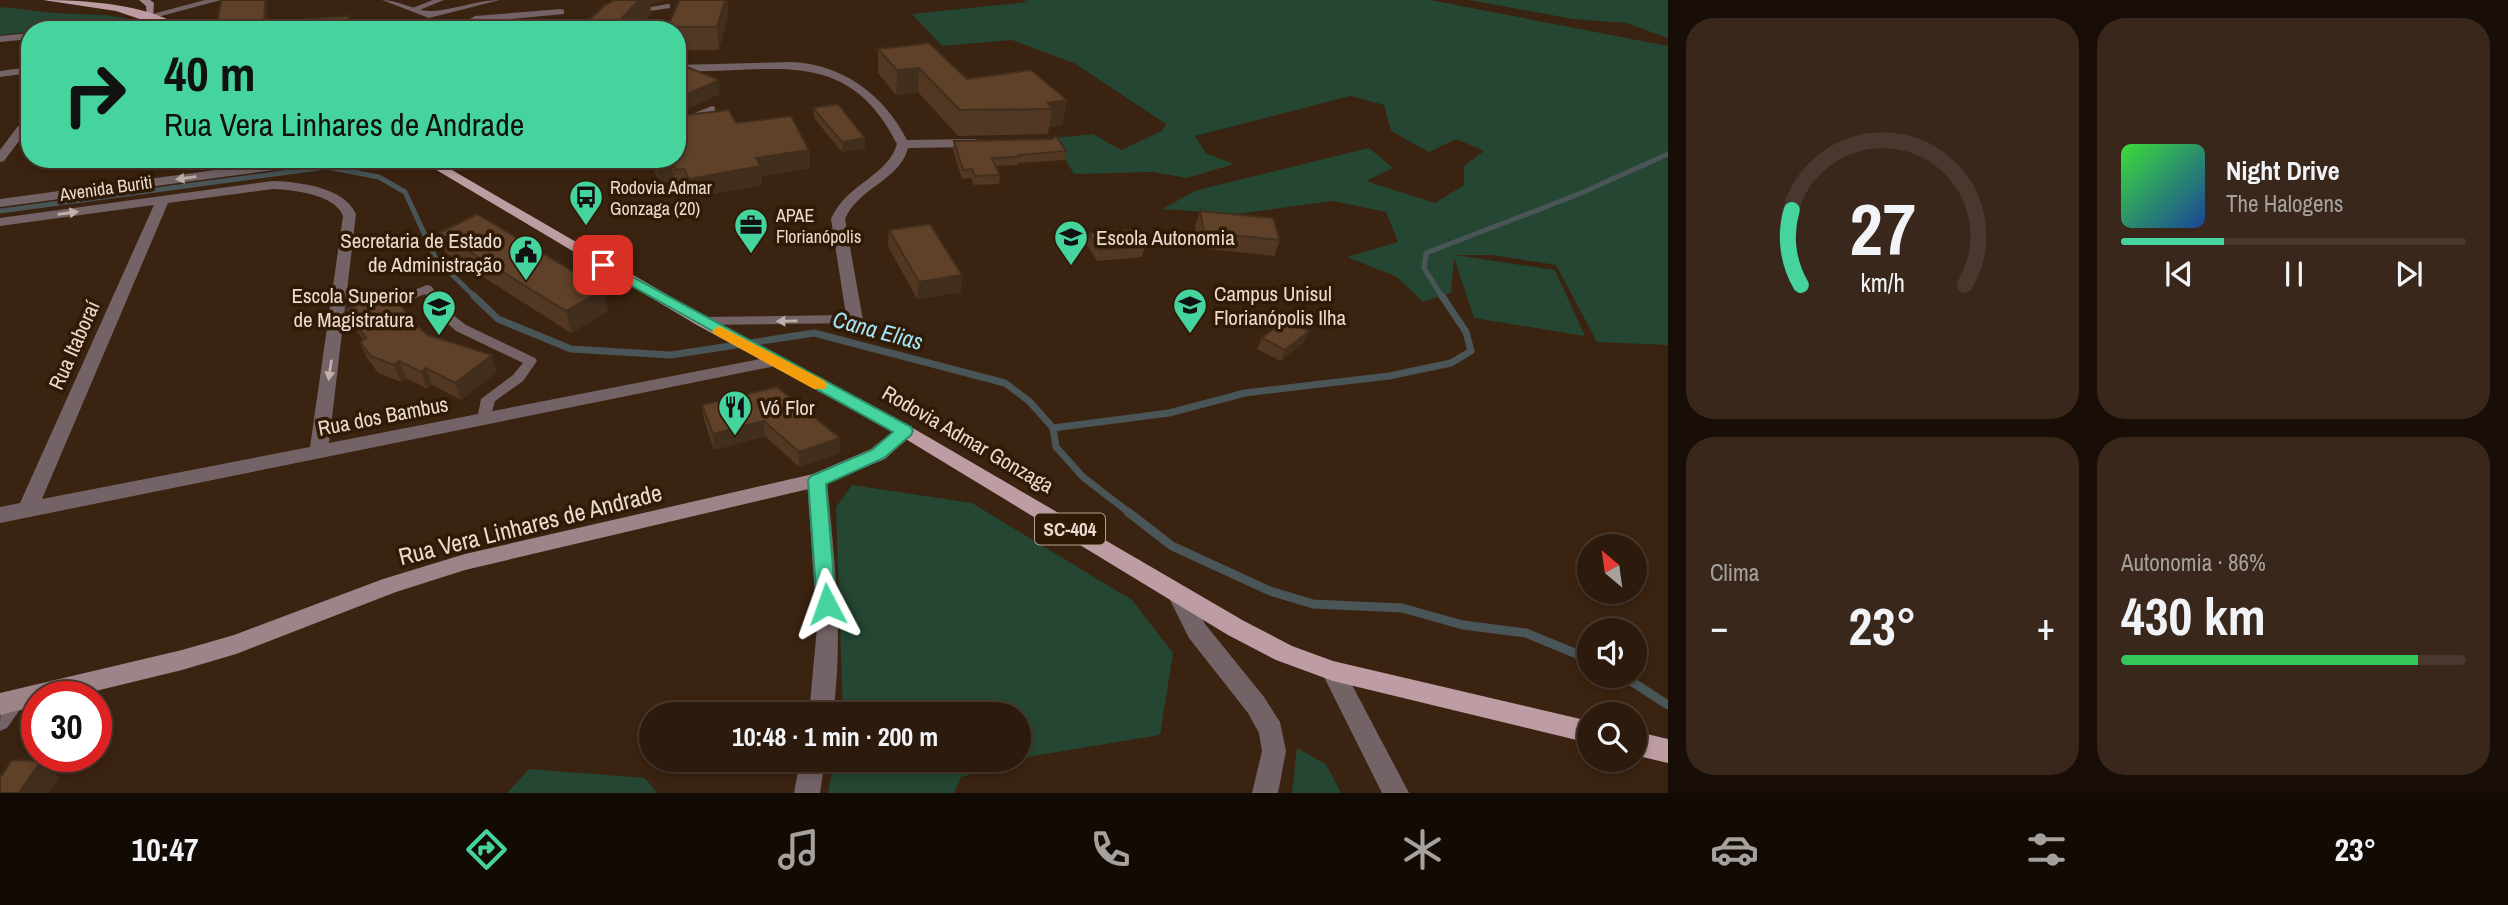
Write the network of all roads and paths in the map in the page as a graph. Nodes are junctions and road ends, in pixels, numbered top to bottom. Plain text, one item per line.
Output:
1 (48, 0) edge
2 (130, 0) edge
3 (144, 0) edge
4 (216, 0) edge
5 (387, 0) edge
6 (440, 0) edge
7 (495, 0) edge
8 (106, 6) junction
9 (667, 6) dead end
10 (414, 9) junction
11 (632, 11) edge
12 (561, 12) dead end
13 (150, 16) junction
14 (161, 21) edge
15 (474, 21) edge
16 (21, 37) edge
17 (0, 39) edge
18 (686, 68) edge
19 (21, 71) edge
20 (0, 74) edge
21 (712, 109) edge
22 (686, 120) edge
23 (21, 129) edge
24 (0, 131) edge
25 (21, 134) edge
26 (983, 142) edge
27 (903, 144) junction
28 (0, 158) edge
29 (262, 168) edge
30 (439, 168) edge
31 (163, 200) junction
32 (0, 204) edge
33 (0, 222) edge
34 (703, 322) junction
35 (336, 325) junction
36 (775, 361) junction
37 (484, 419) junction
38 (905, 431) junction
39 (319, 452) junction
40 (817, 480) junction
41 (27, 510) junction
42 (0, 515) edge
43 (1178, 594) junction
44 (1333, 671) junction
45 (822, 702) edge
46 (8, 703) edge
47 (0, 722) edge
48 (1577, 729) edge
49 (1647, 746) edge
50 (1668, 751) edge
51 (811, 772) edge
52 (807, 793) edge
53 (1265, 793) edge
54 (1396, 793) edge

1 - 8 main road
2 - 8 main road
3 - 13 main road
4 - 13 street
5 - 10 street
6 - 10 lane
7 - 10 street
8 - 13 main road
9 - 11 lane
12 - 15 street
13 - 14 main road
16 - 17 street
18 - 27 street
19 - 20 street
21 - 22 lane
23 - 24 street
25 - 28 street
26 - 27 street
27 -> 34 street
29 -> 32 street, Avenida Buriti
30 - 34 main road, Rodovia Admar Gonzaga / SC-404
33 -> 31 street, Avenida Buriti
31 - 35 street, Avenida Buriti
31 - 41 street, Rua Itaboraí
34 - 36 main road, Rodovia Admar Gonzaga / SC-404
35 - 37 lane
35 -> 39 street
36 - 37 street, Rua dos Bambus
36 - 38 main road, Rodovia Admar Gonzaga / SC-404
37 - 39 street, Rua dos Bambus
38 - 40 main road, Rua Vera Linhares de Andrade
38 - 43 main road, Rodovia Admar Gonzaga / SC-404
39 - 41 street, Rua dos Bambus
40 - 45 street
40 - 46 main road, Rua Vera Linhares de Andrade
41 - 42 street, Rua dos Bambus
43 - 44 main road, Rodovia Admar Gonzaga / SC-404
43 - 53 street
44 - 48 main road, Rodovia Admar Gonzaga / SC-404
44 - 54 street
46 - 47 lane
49 - 50 main road
51 - 52 street

